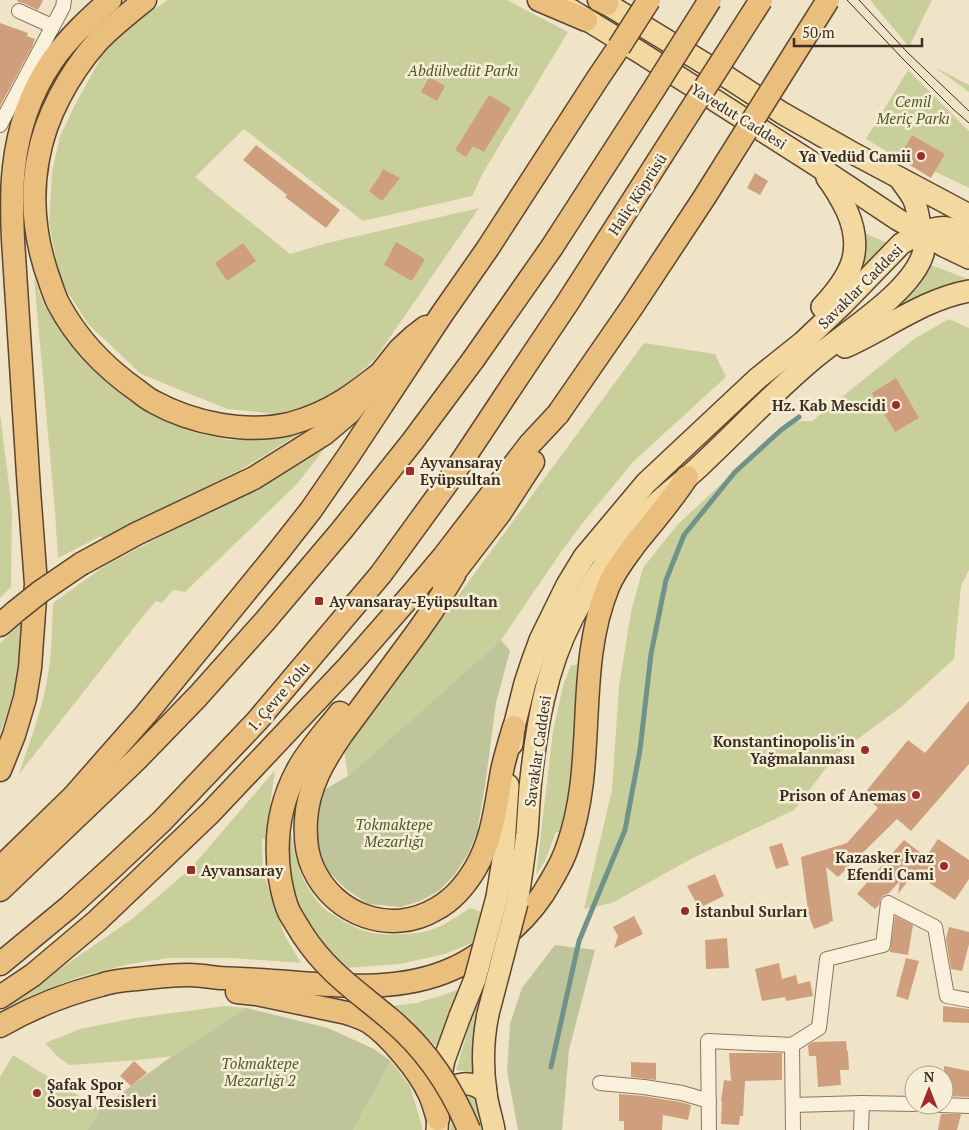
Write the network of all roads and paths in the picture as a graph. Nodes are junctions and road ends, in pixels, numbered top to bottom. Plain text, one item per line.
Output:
1 (64, 0) edge
2 (110, 0) edge
3 (145, 0) edge
4 (539, 0) edge
5 (556, 0) edge
6 (649, 0) edge
7 (710, 0) edge
8 (762, 0) edge
9 (828, 0) edge
10 (604, 1) edge
11 (19, 10) dead end
12 (586, 20) junction
13 (52, 26) junction
14 (0, 125) edge
15 (816, 165) junction
16 (900, 179) junction
17 (969, 215) edge
18 (921, 234) junction
19 (969, 236) edge
20 (969, 258) edge
21 (969, 291) edge
22 (442, 314) junction
23 (812, 360) junction
24 (381, 373) junction
25 (758, 378) junction
26 (511, 387) joint
27 (558, 414) junction
28 (687, 477) junction
29 (454, 575) junction
30 (8, 618) edge
31 (514, 727) junction
32 (0, 770) edge
33 (0, 868) edge
34 (0, 890) edge
35 (507, 900) junction
36 (0, 964) edge
37 (84, 990) junction
38 (0, 997) edge
39 (969, 1000) edge
40 (0, 1026) edge
41 (792, 1045) junction
42 (600, 1083) dead end
43 (440, 1092) junction
44 (486, 1093) junction
45 (709, 1101) junction
46 (862, 1103) junction
47 (904, 1104) edge
48 (793, 1105) junction
49 (954, 1105) edge
50 (969, 1106) edge
51 (437, 1124) edge
52 (469, 1130) edge
53 (494, 1130) edge
54 (709, 1130) edge
55 (793, 1130) edge
56 (861, 1130) edge

1 - 13 street
2 - 32 highway
3 - 24 highway
4 - 12 highway
5 - 12 main road, Yavedut Caddesi
6 - 22 highway, bridge
7 - 34 highway, bridge
8 - 26 highway, Haliç Köprüsü, bridge
9 - 27 highway, bridge
10 - 16 main road, Yavedut Caddesi
11 - 13 street
12 - 15 main road, Yavedut Caddesi
13 - 14 street
15 - 18 main road, Yavedut Caddesi
15 - 25 main road
16 - 17 main road, Yavedut Caddesi
16 - 18 main road
18 - 19 main road
18 - 20 main road, Yavedut Caddesi
18 - 23 main road, Savaklar Caddesi
18 - 25 main road, Savaklar Caddesi
21 - 23 main road
22 - 24 highway
22 - 33 highway
23 - 28 main road, Savaklar Caddesi
24 - 30 highway, bridge
25 - 31 main road, Savaklar Caddesi
26 - 36 highway, 1. Çevre Yolu
27 - 29 highway
27 - 38 highway
28 - 35 main road, Savaklar Caddesi
28 - 37 highway
29 - 31 highway
29 - 52 highway, bridge
31 - 35 main road, Savaklar Caddesi
35 - 43 main road, Savaklar Caddesi, bridge
35 - 44 main road, Savaklar Caddesi, bridge
37 - 40 highway
37 - 51 highway
39 - 41 street
41 - 45 street
41 - 48 street
42 - 45 street
43 - 44 main road
43 - 51 main road, Savaklar Caddesi
44 - 53 main road, Savaklar Caddesi
45 - 54 street
46 - 47 street
46 - 48 street
46 - 56 street
48 - 55 street
49 - 50 street

